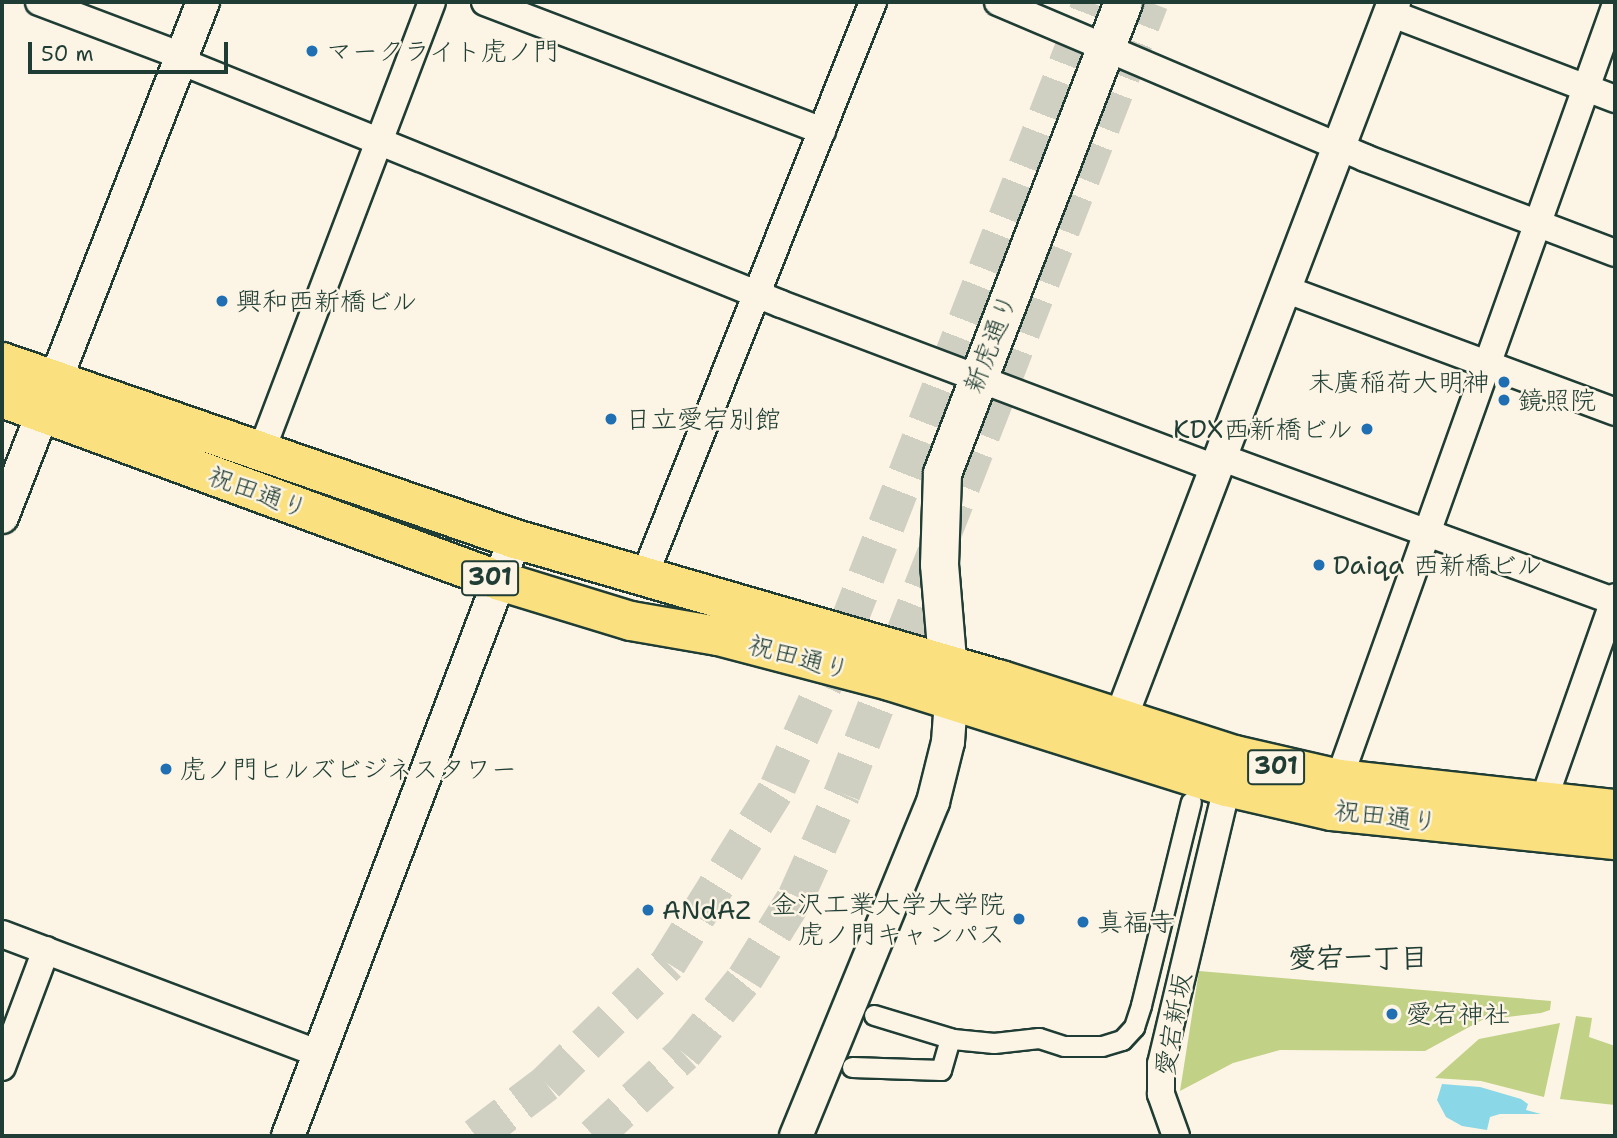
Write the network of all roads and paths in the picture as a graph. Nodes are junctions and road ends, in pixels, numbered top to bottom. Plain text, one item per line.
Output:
1 (40, 2) edge
2 (203, 2) edge
3 (432, 2) edge
4 (485, 2) edge
5 (873, 2) edge
6 (998, 2) edge
7 (1123, 2) edge
8 (1392, 7) edge
9 (1615, 7) edge
10 (1106, 46) junction
11 (181, 59) junction
12 (1588, 89) junction
13 (1615, 99) edge
14 (821, 131) junction
15 (379, 142) junction
16 (1339, 145) junction
17 (1539, 226) junction
18 (1615, 254) edge
19 (1284, 289) junction
20 (756, 294) junction
21 (2, 362) edge
22 (1487, 363) junction
23 (976, 379) junction
24 (49, 397) junction
25 (2, 398) edge
26 (1615, 412) edge
27 (261, 452) junction
28 (1218, 463) junction
29 (2, 517) edge
30 (1426, 532) junction
31 (515, 539) junction
32 (643, 579) junction
33 (500, 581) junction
34 (1615, 599) edge
35 (950, 683) junction
36 (1115, 733) junction
37 (1339, 779) junction
38 (1227, 787) junction
39 (1191, 802) dead end
40 (1543, 802) junction
41 (1615, 809) edge
42 (1615, 840) edge
43 (2, 934) edge
44 (46, 950) junction
45 (874, 1015) dead end
46 (950, 1038) junction
47 (320, 1054) junction
48 (2, 1067) edge
49 (852, 1067) dead end
50 (288, 1136) edge
51 (796, 1136) edge
52 (1176, 1136) edge

1 - 11 street
2 - 11 street
3 - 15 street
4 - 14 street
5 - 14 street
6 - 10 street
7 - 10 main road, 新虎通り
8 - 12 street
8 - 16 street
9 - 12 street
10 - 16 street
10 - 23 main road, 新虎通り
11 - 15 street
11 - 24 street
12 - 13 street
12 - 17 street
14 - 20 street
15 - 20 street
15 - 27 street
16 - 17 street
16 - 19 street
17 - 18 street
17 - 22 street
19 - 22 street
19 - 28 street
20 - 23 street
20 - 32 street
21 - 24 main road, 祝田通り / 301
22 - 26 street
22 - 30 street
23 - 28 street
23 - 35 main road, 新虎通り
24 - 25 main road, 祝田通り / 301
24 - 27 main road, 祝田通り / 301
24 - 29 street
24 - 33 main road, 祝田通り / 301
27 - 31 main road, 祝田通り / 301
28 - 30 street
28 - 36 street
30 - 34 street
30 - 37 street
31 - 32 main road, 祝田通り / 301
31 - 33 street
32 - 35 main road, 祝田通り / 301
33 - 35 main road, 祝田通り / 301
33 - 47 street
34 - 40 street
35 - 36 main road, 祝田通り / 301
35 - 51 street
36 - 37 main road, 祝田通り / 301
36 - 38 main road, 祝田通り / 301
37 - 40 main road, 祝田通り / 301
38 - 42 main road, 祝田通り / 301
38 - 52 street, 愛宕新坂
39 - 46 street
40 - 41 main road, 祝田通り / 301
43 - 44 street
44 - 47 street
44 - 48 street
45 - 46 street
46 - 49 street
47 - 50 street

